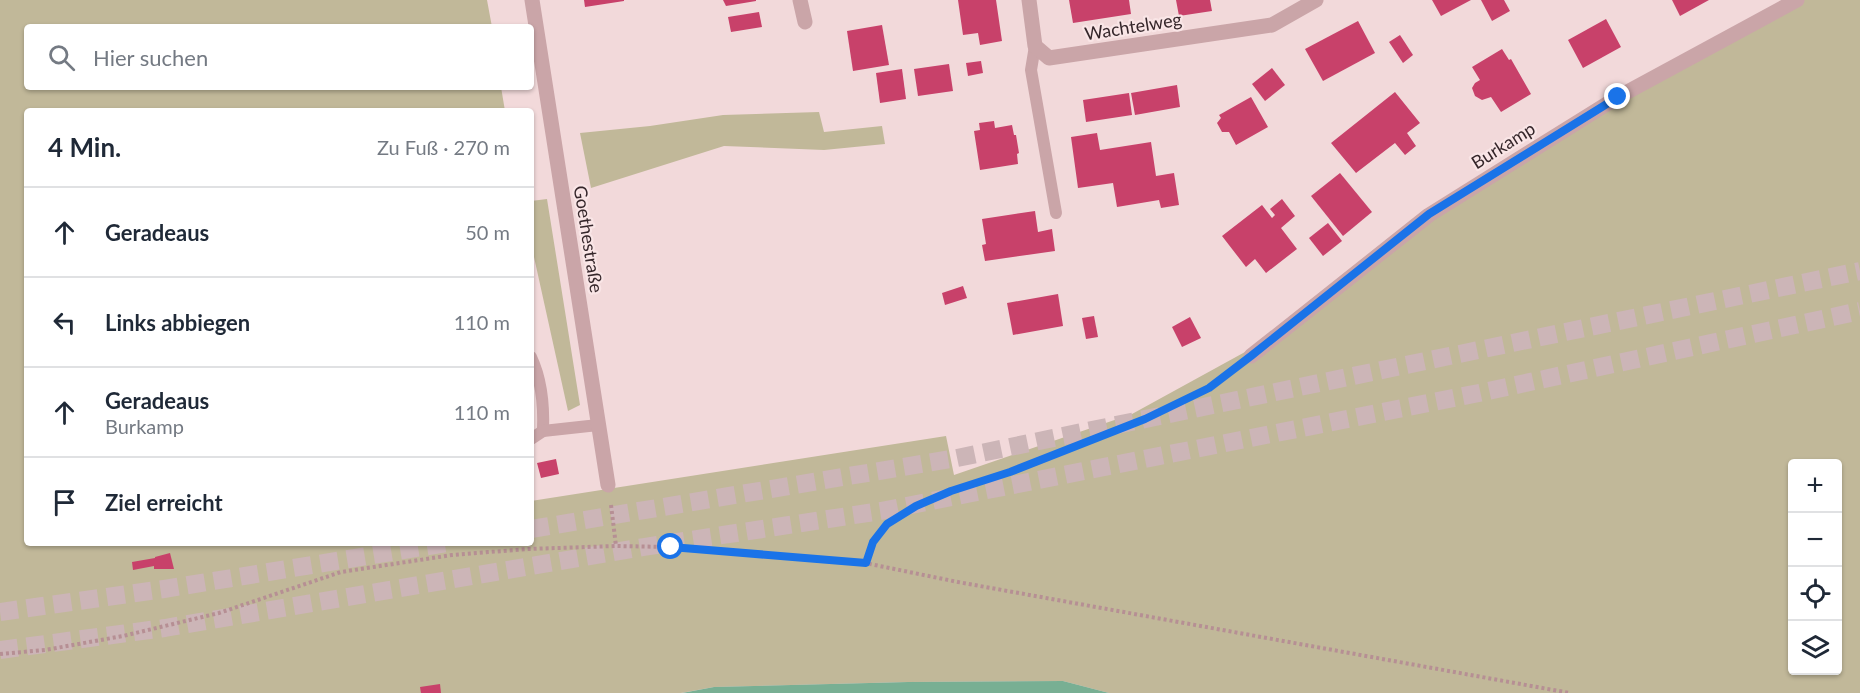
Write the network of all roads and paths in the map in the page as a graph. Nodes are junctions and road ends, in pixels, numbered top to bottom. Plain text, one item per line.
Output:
1 (532, 0) edge
2 (800, 0) edge
3 (1029, 0) edge
4 (1316, 0) edge
5 (1797, 0) edge
6 (805, 22) dead end
7 (1035, 46) junction
8 (1056, 213) dead end
9 (1251, 356) joint
10 (534, 364) edge
11 (598, 425) junction
12 (543, 431) junction
13 (534, 437) edge
14 (608, 485) joint
15 (672, 539) dead end
16 (616, 546) junction
17 (671, 547) junction
18 (866, 563) junction
19 (0, 654) edge
20 (1570, 693) edge

1 - 11 street, Goethestraße
2 - 6 street
3 - 7 street
4 - 7 street, Wachtelweg
5 - 9 street, Burkamp
7 - 8 lane
9 - 18 path
10 - 12 lane
11 - 12 lane
11 - 14 street, Goethestraße
12 - 13 lane
14 - 16 path
15 - 17 path
16 - 17 path
16 - 19 path
17 - 18 path
18 - 20 path

